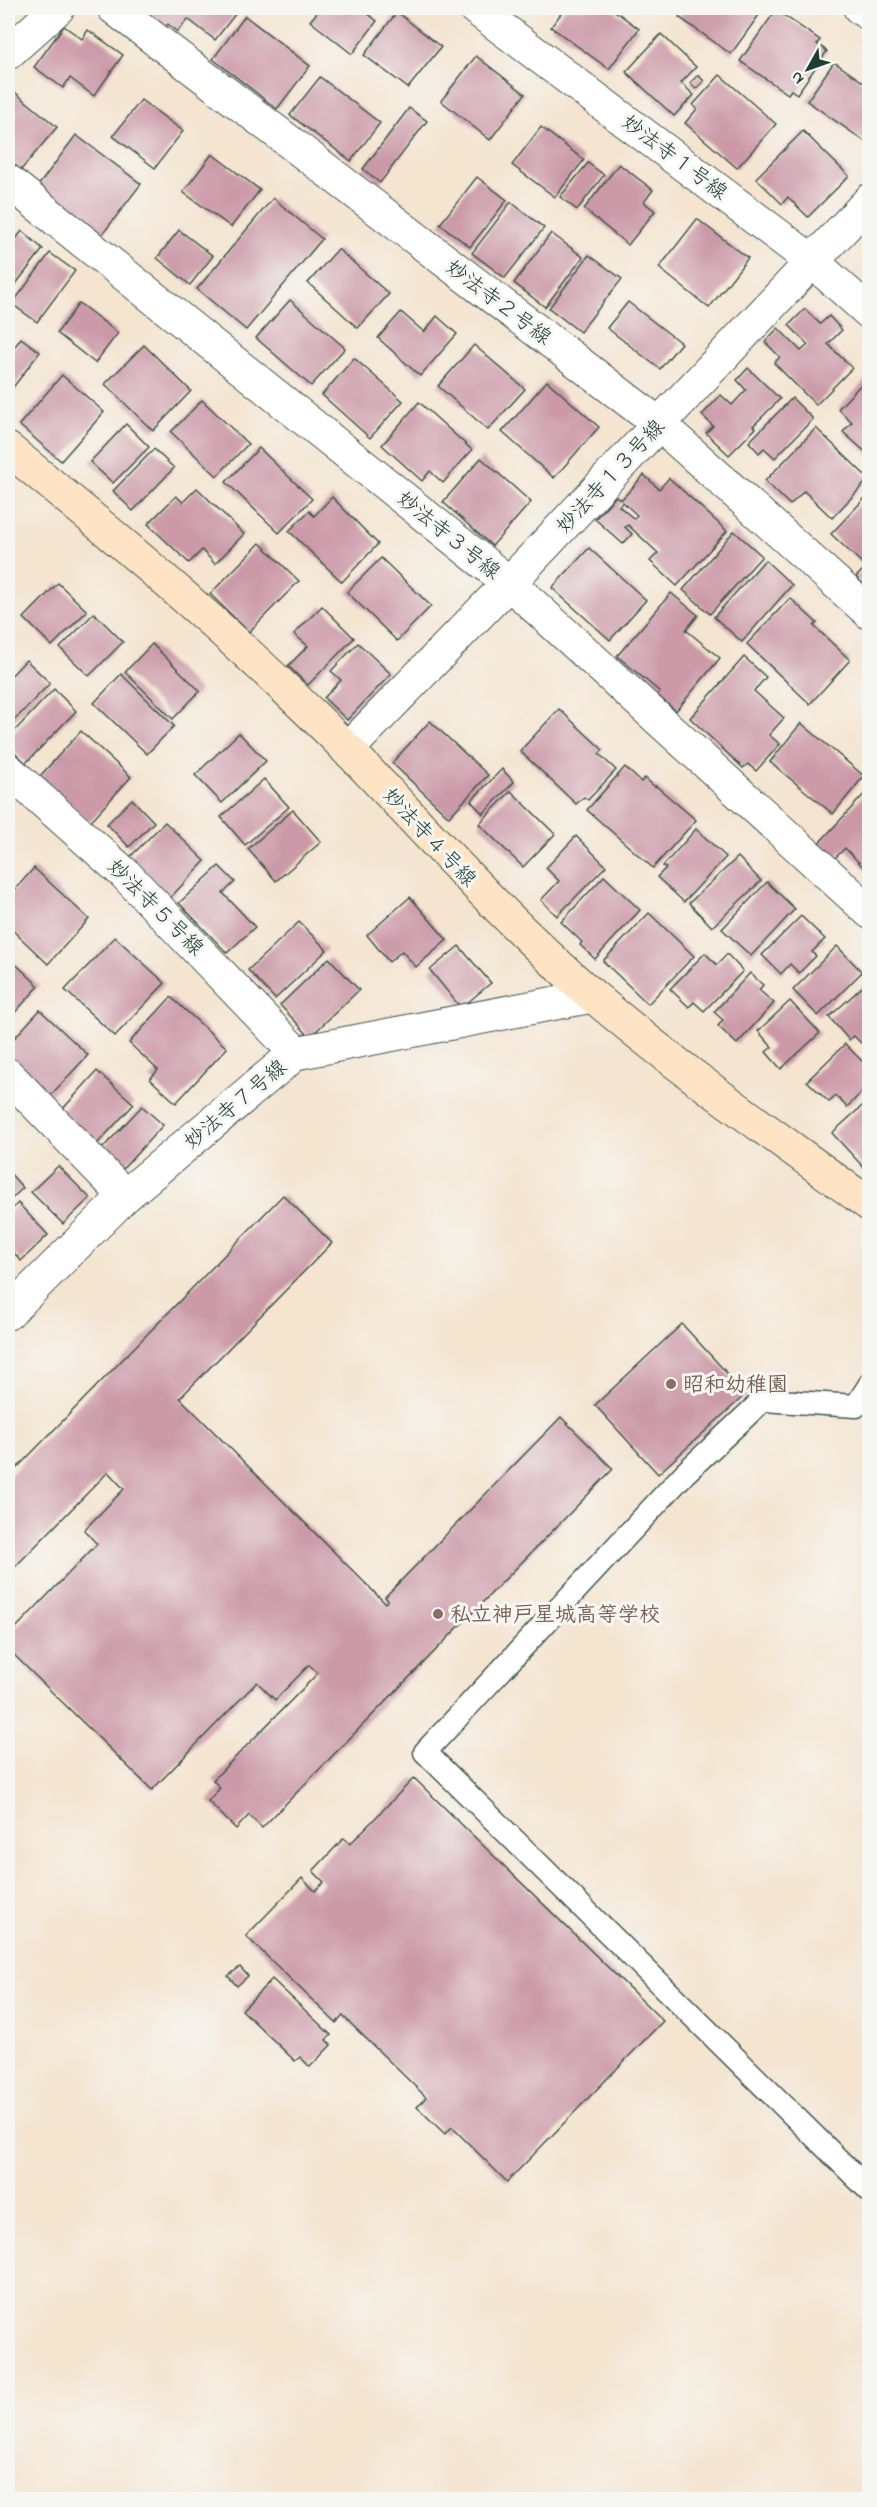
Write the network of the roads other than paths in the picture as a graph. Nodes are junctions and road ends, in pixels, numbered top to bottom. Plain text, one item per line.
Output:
1 (58, 8) edge
2 (114, 8) edge
3 (475, 8) edge
4 (860, 8) edge
5 (870, 14) edge
6 (8, 52) edge
7 (8, 181) edge
8 (870, 200) edge
9 (812, 261) junction
10 (870, 313) edge
11 (658, 424) junction
12 (8, 449) edge
13 (509, 583) junction
14 (870, 613) edge
15 (347, 750) junction
16 (8, 770) edge
17 (870, 912) edge
18 (592, 996) junction
19 (296, 1053) junction
20 (8, 1075) edge
21 (125, 1197) junction
22 (870, 1205) edge
23 (8, 1313) edge
24 (870, 1384) edge
25 (868, 2190) edge

1 - 6 street
2 - 11 street, 妙法寺２号線
3 - 9 street, 妙法寺１号線
4 - 5 street
7 - 13 street, 妙法寺３号線
8 - 9 street, 妙法寺１３号線
9 - 10 street, 妙法寺１号線
9 - 11 street, 妙法寺１３号線
11 - 13 street, 妙法寺１３号線
11 - 14 street, 妙法寺２号線
12 - 15 street, 妙法寺４号線
13 - 15 street, 妙法寺１３号線
13 - 17 street, 妙法寺３号線
15 - 18 street, 妙法寺４号線
16 - 19 street, 妙法寺５号線
18 - 19 street, 妙法寺７号線
18 - 22 street, 妙法寺４号線
19 - 21 street, 妙法寺７号線
20 - 21 street
21 - 23 street, 妙法寺７号線
24 - 25 lane

